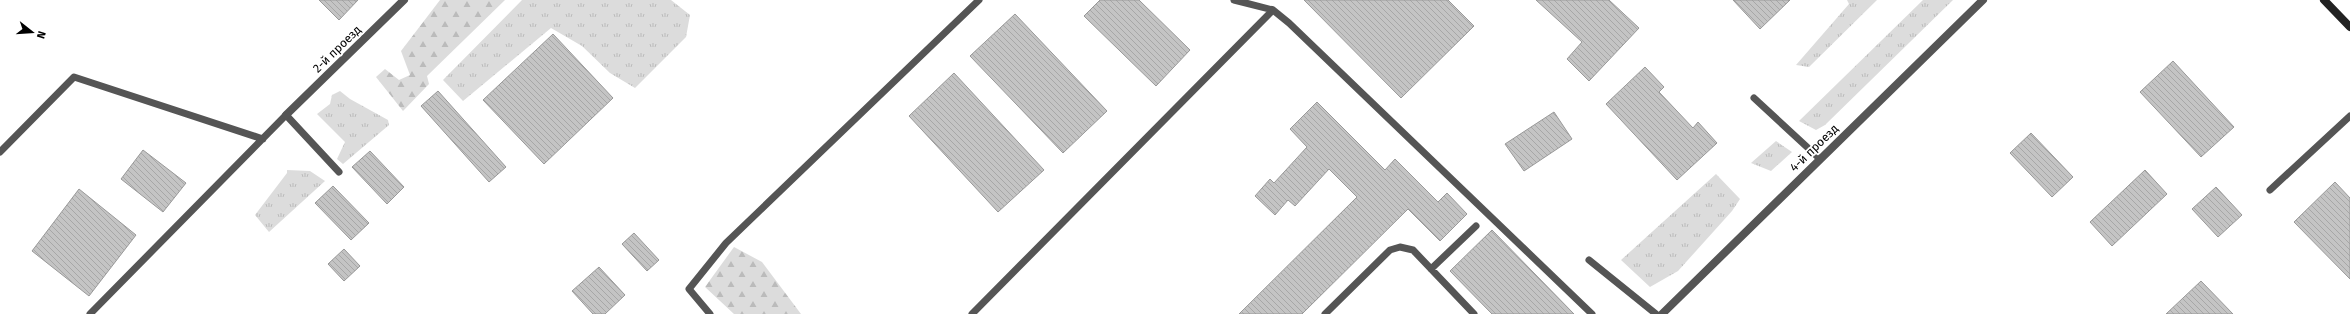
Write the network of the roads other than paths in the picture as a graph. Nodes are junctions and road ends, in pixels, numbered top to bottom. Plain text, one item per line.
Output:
1 (404, 0) edge
2 (979, 0) edge
3 (1234, 0) edge
4 (1982, 0) edge
5 (2327, 1) edge
6 (1272, 10) junction
7 (2350, 27) edge
8 (1754, 98) dead end
9 (286, 115) junction
10 (2350, 116) edge
11 (262, 139) junction
12 (0, 152) edge
13 (1820, 159) junction
14 (339, 172) dead end
15 (2270, 190) dead end
16 (1476, 226) dead end
17 (1588, 260) dead end
18 (1431, 269) junction
19 (1469, 312) edge
20 (90, 314) edge
21 (710, 314) edge
22 (972, 314) edge
23 (1325, 314) edge
24 (1592, 314) edge
25 (1656, 314) edge
26 (1662, 314) edge

1 - 9 street, 2-й проезд
2 - 21 lane
3 - 6 lane
4 - 13 street, 4-й проезд
5 - 7 street
6 - 22 lane
6 - 24 lane
8 - 13 lane
9 - 11 lane
9 - 14 lane
10 - 15 lane
11 - 12 lane
11 - 20 lane
13 - 26 street, 4-й проезд
16 - 18 lane
17 - 25 lane
18 - 19 lane
18 - 23 lane

